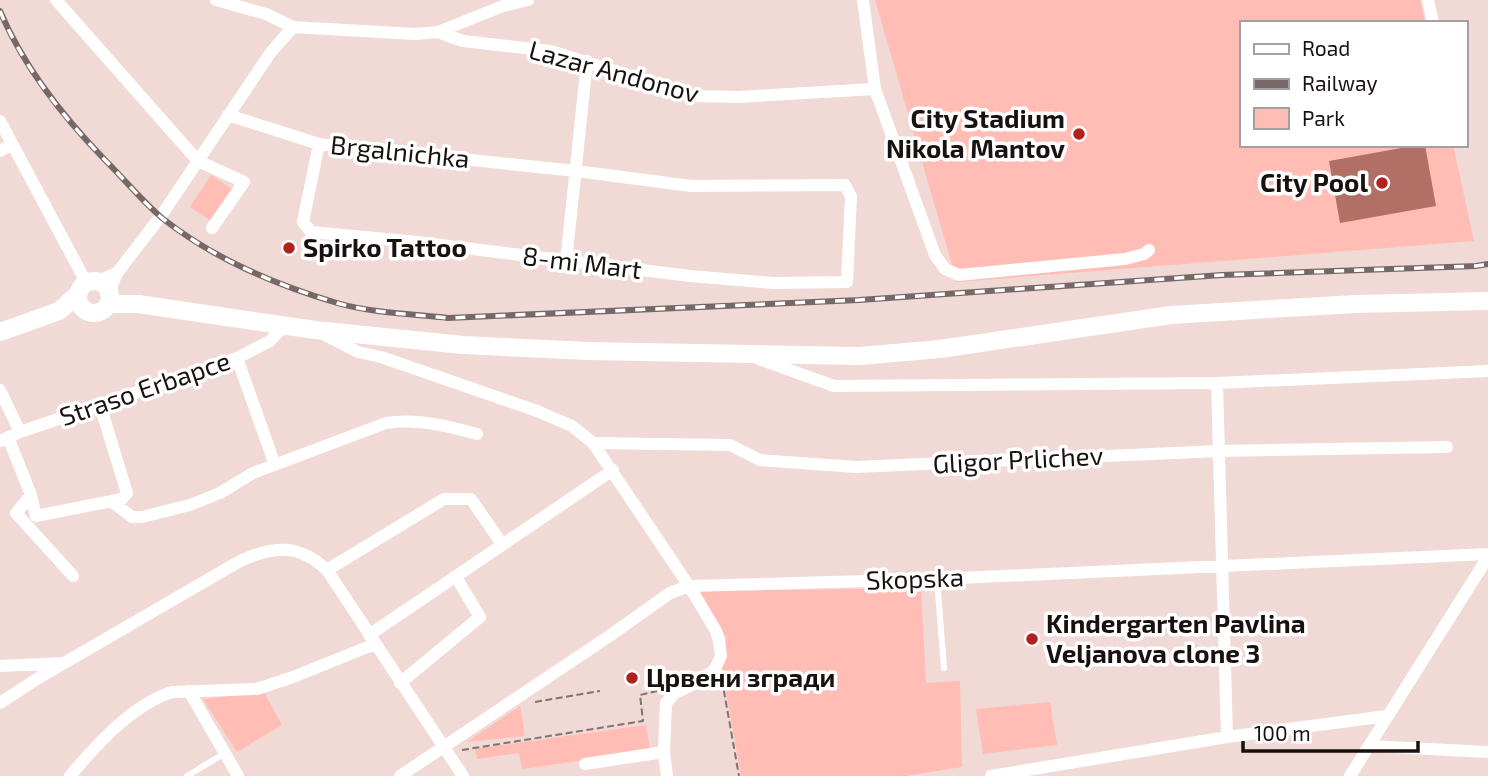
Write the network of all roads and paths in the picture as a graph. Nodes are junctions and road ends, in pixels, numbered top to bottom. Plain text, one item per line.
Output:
1 (56, 0) edge
2 (216, 0) edge
3 (528, 0) edge
4 (863, 0) edge
5 (1428, 0) edge
6 (1433, 21) edge
7 (293, 27) junction
8 (439, 32) junction
9 (587, 61) junction
10 (876, 89) junction
11 (228, 115) junction
12 (0, 121) edge
13 (12, 144) junction
14 (319, 144) junction
15 (0, 151) edge
16 (198, 161) junction
17 (576, 171) junction
18 (845, 185) joint
19 (212, 228) dead end
20 (1150, 250) dead end
21 (566, 262) junction
22 (96, 295) junction
23 (1488, 301) edge
24 (284, 326) junction
25 (316, 330) junction
26 (0, 332) edge
27 (756, 354) junction
28 (237, 358) junction
29 (1488, 371) edge
30 (1217, 383) junction
31 (0, 390) edge
32 (100, 405) junction
33 (477, 434) dead end
34 (9, 437) edge
35 (593, 443) junction
36 (1447, 447) dead end
37 (1219, 451) junction
38 (275, 465) junction
39 (612, 470) junction
40 (31, 495) junction
41 (111, 501) junction
42 (502, 544) junction
43 (1488, 556) edge
44 (1224, 566) junction
45 (327, 570) junction
46 (73, 576) dead end
47 (456, 577) junction
48 (937, 579) junction
49 (689, 586) junction
50 (372, 640) junction
51 (65, 662) junction
52 (0, 666) edge
53 (944, 668) dead end
54 (715, 669) junction
55 (400, 683) junction
56 (189, 691) junction
57 (600, 691) dead end
58 (657, 691) dead end
59 (537, 702) dead end
60 (0, 703) edge
61 (1387, 716) junction
62 (1227, 737) junction
63 (443, 746) junction
64 (1370, 746) junction
65 (456, 751) dead end
66 (664, 752) junction
67 (1488, 752) edge
68 (225, 753) junction
69 (584, 764) dead end
70 (1043, 772) edge
71 (71, 776) edge
72 (187, 776) edge
73 (238, 776) edge
74 (400, 776) edge
75 (463, 776) edge
76 (667, 776) edge
77 (739, 776) edge
78 (991, 776) edge
79 (1350, 776) edge

1 - 16 street
2 - 7 street, Lazar Andonov
3 - 8 street, Lazar Andonov
4 - 10 street
5 - 6 street
7 - 8 street, Lazar Andonov
7 - 11 street
8 - 9 street, Lazar Andonov
9 - 10 street, Lazar Andonov
9 - 17 street
10 - 20 street
11 - 14 street, Brgalnichka
11 - 16 street
12 - 13 street
13 - 15 street
13 - 22 street
14 - 17 street, Brgalnichka
14 - 21 street, 8-mi Mart
16 - 19 street
16 - 22 street
17 - 18 street, Brgalnichka
17 - 21 street
18 - 21 street, 8-mi Mart
22 - 24 street
22 - 26 street
23 - 27 street
24 - 25 street
24 - 28 street, Straso Erbapce
25 - 27 street
25 - 35 street
27 - 30 street
28 - 32 street, Straso Erbapce
28 - 38 street
29 - 30 street
30 - 37 street
31 - 34 street
32 - 34 street, Straso Erbapce
32 - 41 street
33 - 38 street
34 - 40 street
35 - 37 street, Gligor Prlichev
35 - 39 street
36 - 37 street, Gligor Prlichev
37 - 44 street
38 - 41 street
39 - 42 street
39 - 49 street
40 - 41 street
40 - 46 street
42 - 45 street
42 - 47 street
43 - 44 street, Skopska
43 - 61 street
44 - 48 street, Skopska
44 - 62 street
45 - 50 street
45 - 51 street
47 - 50 street
47 - 55 street
48 - 49 street, Skopska
48 - 53 lane
49 - 54 street
49 - 63 street, Skopska
50 - 55 street
50 - 56 street
51 - 52 street
51 - 60 street
54 - 66 street
54 - 77 path
55 - 63 street
56 - 68 street
56 - 71 street
57 - 59 path
58 - 65 path
61 - 62 street
61 - 64 street
62 - 70 street
63 - 74 street, Skopska
63 - 75 street
64 - 67 street
64 - 79 street
66 - 69 street
66 - 76 street
68 - 72 lane
68 - 73 street
70 - 78 street

